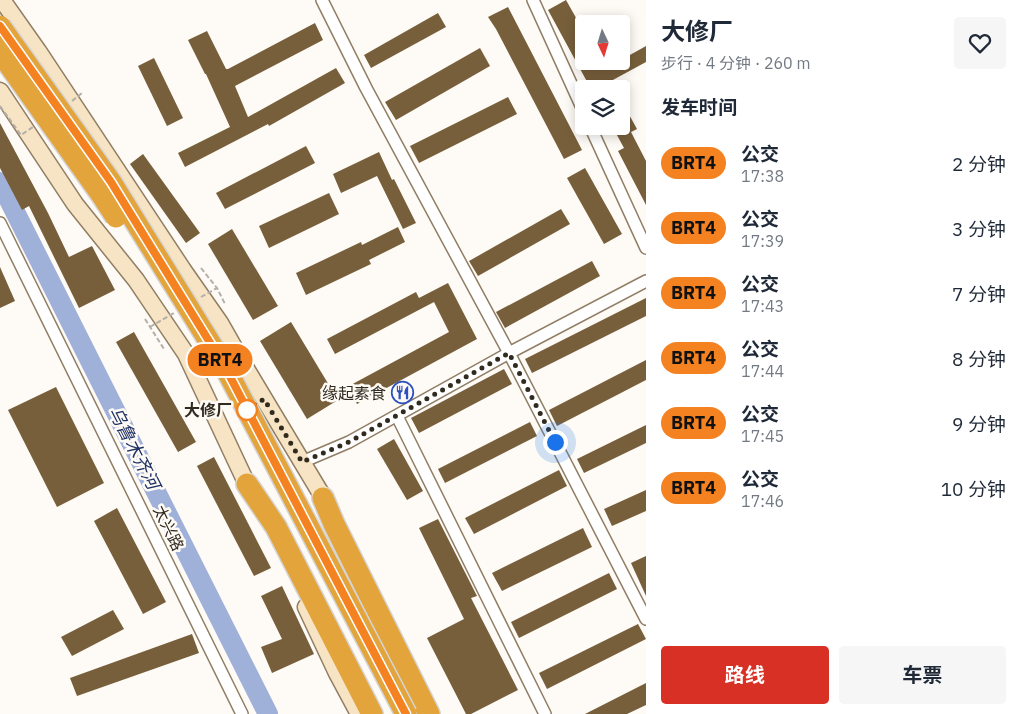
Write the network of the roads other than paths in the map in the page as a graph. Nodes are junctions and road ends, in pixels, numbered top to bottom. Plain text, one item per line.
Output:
1 (2, 0) edge
2 (322, 0) edge
3 (533, 0) edge
4 (10, 26) edge
5 (0, 43) edge
6 (38, 51) junction
7 (0, 52) edge
8 (0, 77) edge
9 (0, 91) edge
10 (575, 92) edge
11 (594, 135) edge
12 (0, 223) edge
13 (646, 248) edge
14 (646, 281) edge
15 (509, 353) junction
16 (397, 416) junction
17 (302, 462) junction
18 (247, 484) junction
19 (323, 498) junction
20 (646, 619) edge
21 (242, 714) edge
22 (359, 714) edge
23 (372, 714) edge
24 (390, 714) edge
25 (406, 714) edge
26 (429, 714) edge
27 (434, 714) edge
28 (545, 714) edge

1 - 4 main road
2 - 15 street
3 - 10 street
4 - 5 main road
4 - 6 main road
4 - 25 highway, bridge
6 - 8 main road
6 - 17 main road
7 - 24 highway, bridge
9 - 18 main road
11 - 13 street
12 - 21 street, 太兴路
14 - 15 street
15 - 16 street
15 - 20 street
16 - 17 street
16 - 28 street
17 - 19 main road
18 - 22 main road
18 - 23 highway
19 - 26 highway
19 - 27 main road

